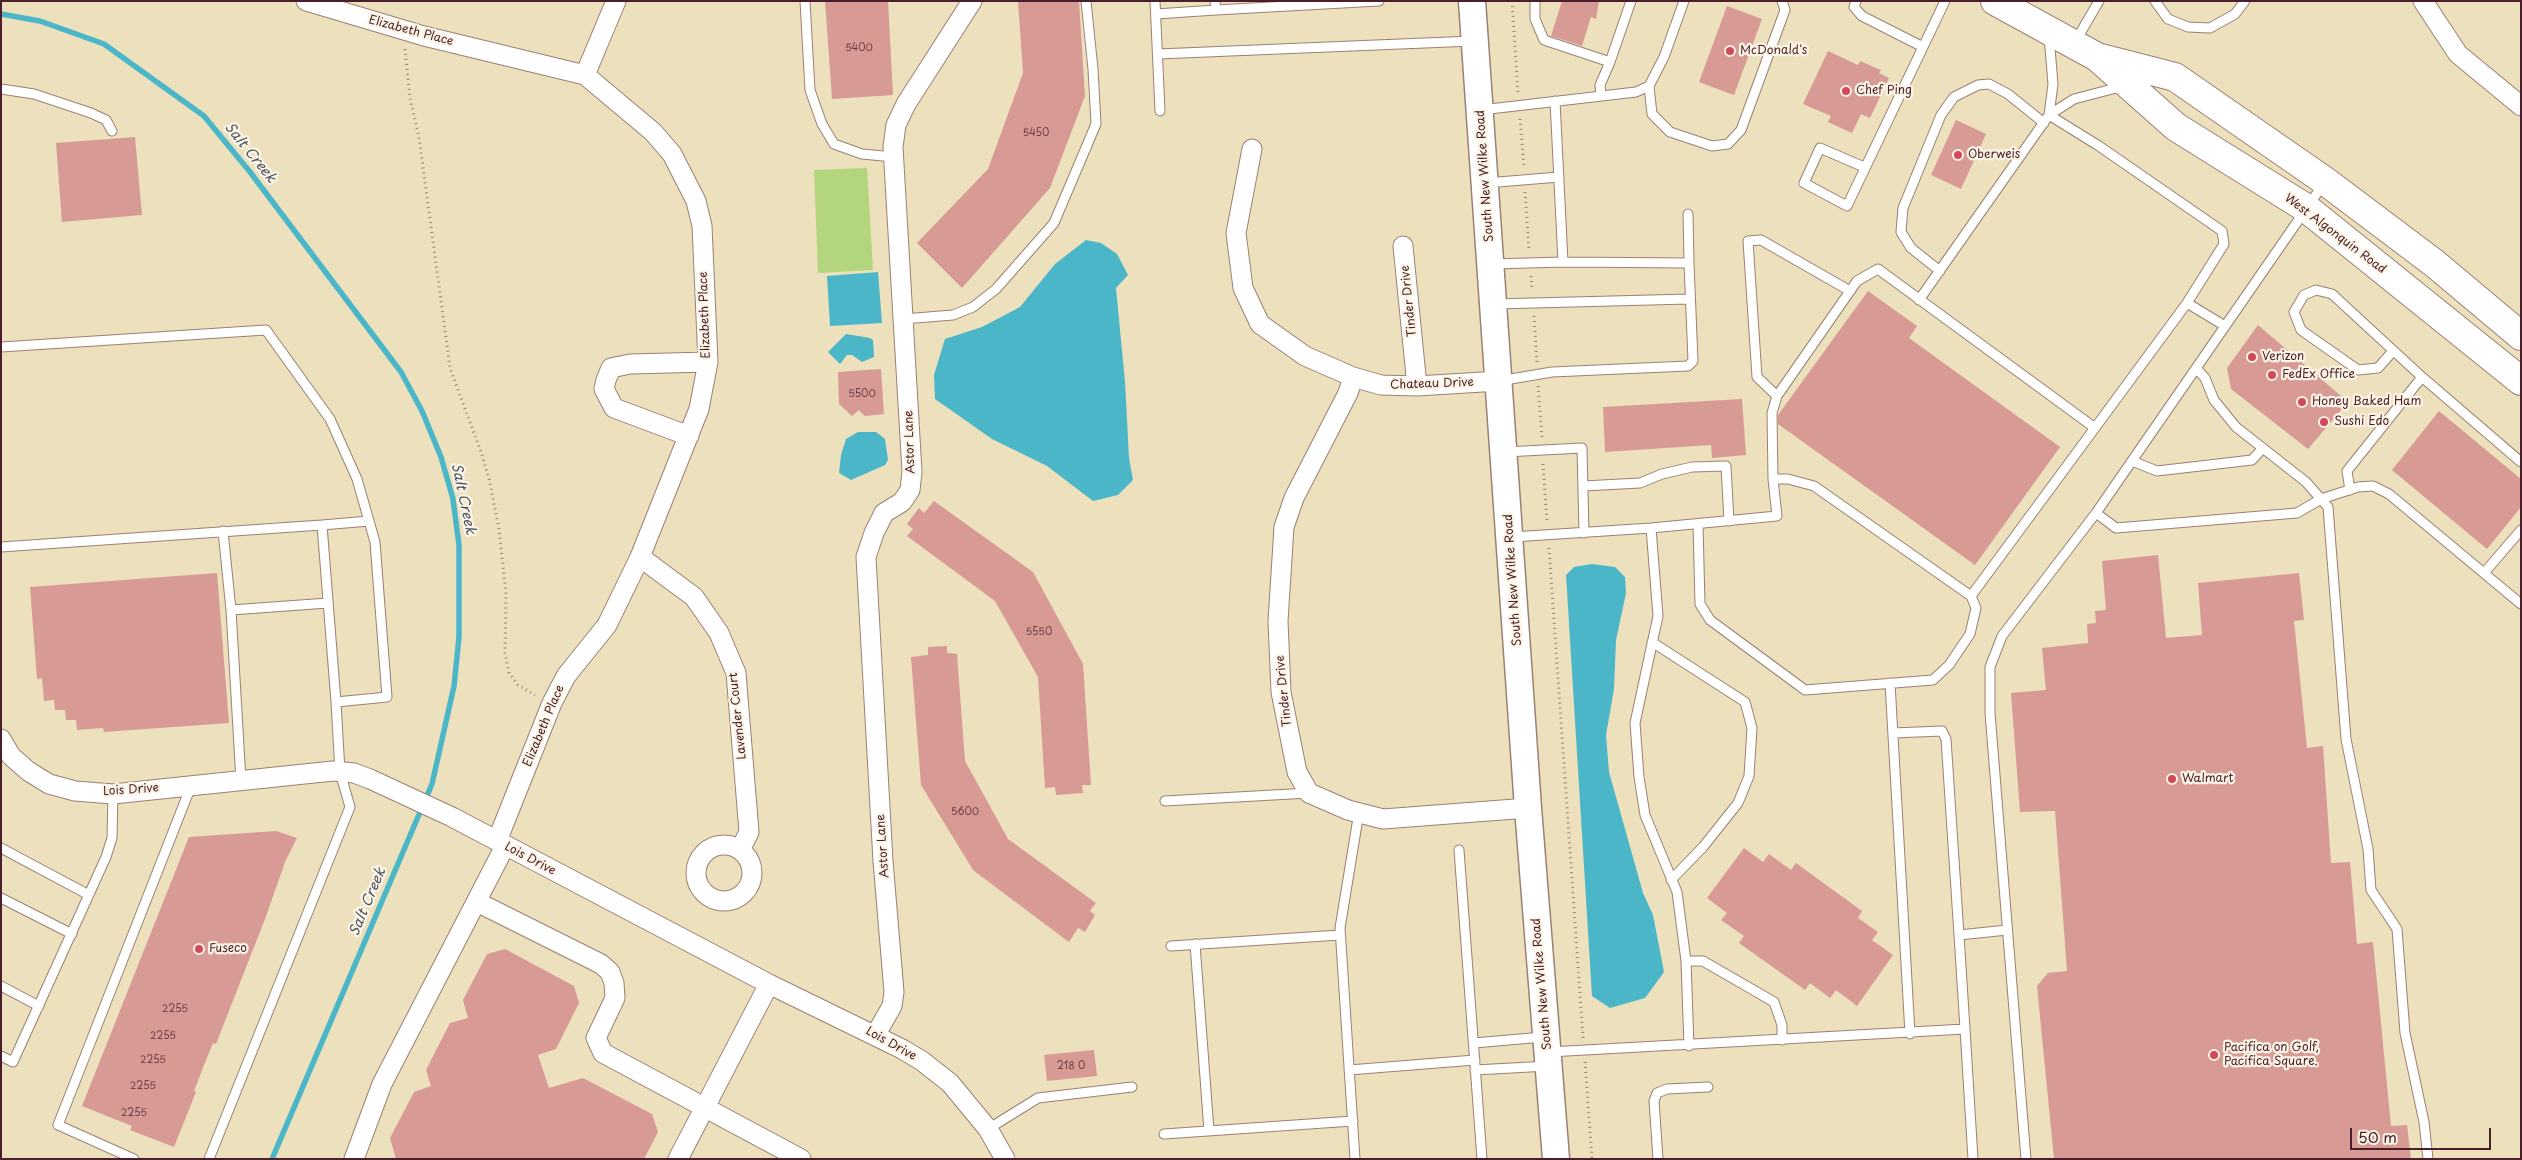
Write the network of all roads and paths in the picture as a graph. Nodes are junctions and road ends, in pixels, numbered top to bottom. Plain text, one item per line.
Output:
1 (306, 1) edge
2 (616, 1) edge
3 (805, 1) edge
4 (972, 1) edge
5 (1086, 1) edge
6 (1155, 1) edge
7 (1379, 1) edge
8 (1472, 1) edge
9 (1512, 1) edge
10 (1534, 1) edge
11 (1631, 1) edge
12 (1684, 1) edge
13 (1782, 1) edge
14 (1856, 1) edge
15 (1945, 1) edge
16 (1995, 1) edge
17 (2100, 1) edge
18 (2155, 1) edge
19 (2244, 1) edge
20 (2422, 1) edge
21 (1215, 6) edge
22 (1156, 14) junction
23 (402, 30) junction
24 (2049, 31) junction
25 (1475, 40) junction
26 (1923, 47) junction
27 (2086, 51) junction
28 (1158, 54) junction
29 (1610, 62) junction
30 (586, 74) junction
31 (2129, 85) junction
32 (1649, 86) junction
33 (1, 89) edge
34 (1601, 96) junction
35 (1555, 101) junction
36 (1519, 106) junction
37 (2521, 106) edge
38 (1480, 110) junction
39 (1160, 111) dead end
40 (2047, 119) junction
41 (112, 131) dead end
42 (1252, 149) dead end
43 (894, 157) junction
44 (1864, 168) junction
45 (1559, 177) junction
46 (1524, 180) junction
47 (2325, 181) junction
48 (1486, 184) junction
49 (2306, 208) junction
50 (1688, 214) dead end
51 (1404, 246) dead end
52 (1563, 262) junction
53 (1530, 263) junction
54 (1689, 263) junction
55 (1491, 264) junction
56 (1940, 271) junction
57 (1850, 291) junction
58 (1690, 299) junction
59 (1920, 300) junction
60 (2187, 302) junction
61 (1533, 303) junction
62 (1494, 304) junction
63 (904, 320) junction
64 (2225, 326) junction
65 (2521, 336) edge
66 (1, 347) edge
67 (2393, 351) junction
68 (708, 362) junction
69 (2196, 368) junction
70 (1538, 374) junction
71 (1353, 377) junction
72 (2422, 377) junction
73 (1499, 381) junction
74 (2521, 381) edge
75 (1417, 386) junction
76 (1777, 396) junction
77 (2095, 428) junction
78 (688, 436) junction
79 (2263, 448) junction
80 (1542, 450) junction
81 (1504, 452) junction
82 (2132, 461) junction
83 (2521, 462) edge
84 (1773, 479) junction
85 (1583, 486) junction
86 (2350, 490) junction
87 (2321, 499) junction
88 (2096, 513) junction
89 (369, 521) junction
90 (1729, 521) junction
91 (1698, 524) junction
92 (322, 525) junction
93 (1651, 528) junction
94 (2521, 530) edge
95 (223, 531) junction
96 (1584, 533) junction
97 (1548, 535) junction
98 (1510, 538) junction
99 (1, 547) edge
100 (640, 557) junction
101 (2484, 573) junction
102 (1971, 596) junction
103 (328, 603) junction
104 (2521, 604) edge
105 (231, 610) junction
106 (1652, 642) junction
107 (1890, 683) junction
108 (336, 702) junction
109 (552, 703) junction
110 (1893, 733) junction
111 (4, 750) edge
112 (340, 772) junction
113 (241, 780) junction
114 (191, 785) junction
115 (1309, 792) junction
116 (114, 794) junction
117 (1165, 801) dead end
118 (1528, 808) junction
119 (1359, 812) junction
120 (501, 844) junction
121 (1, 848) edge
122 (740, 850) dead end
123 (1459, 850) dead end
124 (1671, 880) junction
125 (90, 895) junction
126 (1, 898) edge
127 (477, 902) junction
128 (2007, 930) junction
129 (72, 934) junction
130 (1340, 935) junction
131 (1959, 935) junction
132 (1195, 944) junction
133 (1172, 946) dead end
134 (1686, 961) junction
135 (769, 984) junction
136 (1, 986) edge
137 (39, 1006) junction
138 (1965, 1029) junction
139 (876, 1034) junction
140 (1910, 1034) junction
141 (1782, 1040) junction
142 (1474, 1043) junction
143 (1689, 1046) junction
144 (1584, 1050) junction
145 (1547, 1052) junction
146 (1, 1056) edge
147 (1475, 1065) junction
148 (1349, 1070) junction
149 (1132, 1087) dead end
150 (1708, 1087) dead end
151 (705, 1107) junction
152 (1352, 1121) junction
153 (988, 1129) junction
154 (1209, 1131) junction
155 (1164, 1134) dead end
156 (134, 1159) edge
157 (209, 1159) edge
158 (354, 1159) edge
159 (678, 1159) edge
160 (801, 1159) edge
161 (1005, 1159) edge
162 (1355, 1159) edge
163 (1482, 1159) edge
164 (1556, 1159) edge
165 (1592, 1159) edge
166 (1658, 1159) edge
167 (1973, 1159) edge
168 (2026, 1159) edge
169 (2428, 1159) edge

1 - 23 street, Elizabeth Place
2 - 30 street
3 - 43 lane
4 - 43 street, Astor Lane
5 - 63 lane
6 - 22 lane
7 - 21 lane
8 - 25 main road, South New Wilke Road
9 - 36 path
10 - 29 lane
11 - 29 lane
12 - 32 lane
13 - 32 lane
14 - 26 lane
15 - 26 lane
16 - 24 main road, West Algonquin Road
17 - 27 lane
18 - 19 lane
20 - 37 street
21 - 22 lane
22 - 28 lane
23 - 30 street, Elizabeth Place
23 - 109 path
24 - 27 main road, West Algonquin Road
24 - 40 lane
25 - 28 lane
25 - 38 main road, South New Wilke Road
26 - 44 lane
27 - 31 main road, West Algonquin Road
27 - 47 main road, West Algonquin Road
28 - 39 lane
29 - 34 lane
30 - 68 street, Elizabeth Place
31 - 40 lane
31 - 49 main road, West Algonquin Road
32 - 34 lane
33 - 41 lane
34 - 35 lane
35 - 36 lane
35 - 45 lane
36 - 38 lane
36 - 46 path
38 - 48 main road, South New Wilke Road
40 - 56 lane
40 - 56 lane
40 - 60 lane
42 - 71 street, Chateau Drive
43 - 63 street, Astor Lane
44 - 44 lane
45 - 46 lane
45 - 52 lane
46 - 48 lane
46 - 53 path
47 - 49 lane
47 - 65 main road, West Algonquin Road
48 - 55 main road, South New Wilke Road
49 - 64 lane
49 - 74 main road, West Algonquin Road
50 - 54 lane
51 - 75 street, Tinder Drive
52 - 53 lane
52 - 54 lane
53 - 55 lane
53 - 61 path
54 - 58 lane
55 - 62 main road, South New Wilke Road
56 - 59 lane
57 - 59 lane
57 - 76 lane
57 - 76 lane
58 - 61 lane
58 - 70 lane
59 - 77 lane
60 - 64 lane
60 - 77 lane
61 - 62 lane
61 - 70 path
62 - 73 main road, South New Wilke Road
63 - 139 street, Astor Lane
64 - 69 lane
66 - 89 lane
67 - 67 lane
67 - 72 lane
68 - 78 street, Elizabeth Place
68 - 78 street
69 - 79 lane
69 - 82 lane
70 - 73 lane
70 - 80 path
71 - 75 street, Chateau Drive
71 - 115 street, Tinder Drive
72 - 83 lane
72 - 86 lane
73 - 75 street, Chateau Drive
73 - 81 main road, South New Wilke Road
76 - 84 lane
77 - 102 lane
78 - 100 street, Elizabeth Place
79 - 82 lane
79 - 87 lane
80 - 81 lane
80 - 85 lane
80 - 97 path
81 - 98 main road, South New Wilke Road
82 - 88 lane
84 - 90 lane
84 - 102 lane
85 - 90 lane
85 - 96 lane
86 - 87 lane
86 - 101 lane
87 - 88 lane
87 - 169 lane
88 - 128 lane
89 - 92 lane
89 - 108 lane
90 - 91 lane
91 - 93 lane
91 - 107 lane
92 - 95 lane
92 - 103 lane
93 - 96 lane
93 - 106 lane
94 - 101 lane
95 - 99 lane
95 - 105 lane
96 - 97 lane
97 - 98 lane
97 - 144 path
98 - 118 main road, South New Wilke Road
100 - 109 street, Elizabeth Place
100 - 122 street, Lavender Court
101 - 104 lane
102 - 107 lane
103 - 105 lane
103 - 108 lane
105 - 113 lane
106 - 124 lane
106 - 124 lane
107 - 110 lane
108 - 112 lane
109 - 120 street, Elizabeth Place
110 - 131 lane
110 - 140 lane
111 - 116 street, Lois Drive
112 - 113 street, Lois Drive
112 - 120 street, Lois Drive
112 - 157 lane
113 - 114 street, Lois Drive
114 - 116 street, Lois Drive
114 - 156 lane
115 - 117 lane
115 - 119 street
116 - 125 lane
118 - 119 street
118 - 145 main road, South New Wilke Road
119 - 130 lane
120 - 127 street, Elizabeth Place
120 - 135 street, Lois Drive
121 - 125 lane
123 - 142 lane
124 - 134 lane
125 - 129 lane
126 - 129 lane
127 - 151 street
127 - 158 street, Elizabeth Place
128 - 131 lane
128 - 168 lane
129 - 137 lane
130 - 132 lane
130 - 148 lane
131 - 138 lane
132 - 133 lane
132 - 154 lane
134 - 141 lane
134 - 143 lane
135 - 139 street, Lois Drive
135 - 151 street
136 - 137 lane
137 - 146 lane
138 - 140 lane
138 - 167 lane
139 - 153 street, Lois Drive
140 - 141 lane
141 - 143 lane
142 - 145 lane
142 - 147 lane
143 - 144 lane
144 - 145 lane
144 - 165 path
145 - 147 lane
145 - 164 main road, South New Wilke Road
147 - 148 lane
147 - 163 lane
148 - 152 lane
149 - 153 lane
150 - 166 lane
151 - 159 street
151 - 160 street
152 - 154 lane
152 - 162 lane
153 - 161 street, Lois Drive
154 - 155 lane

